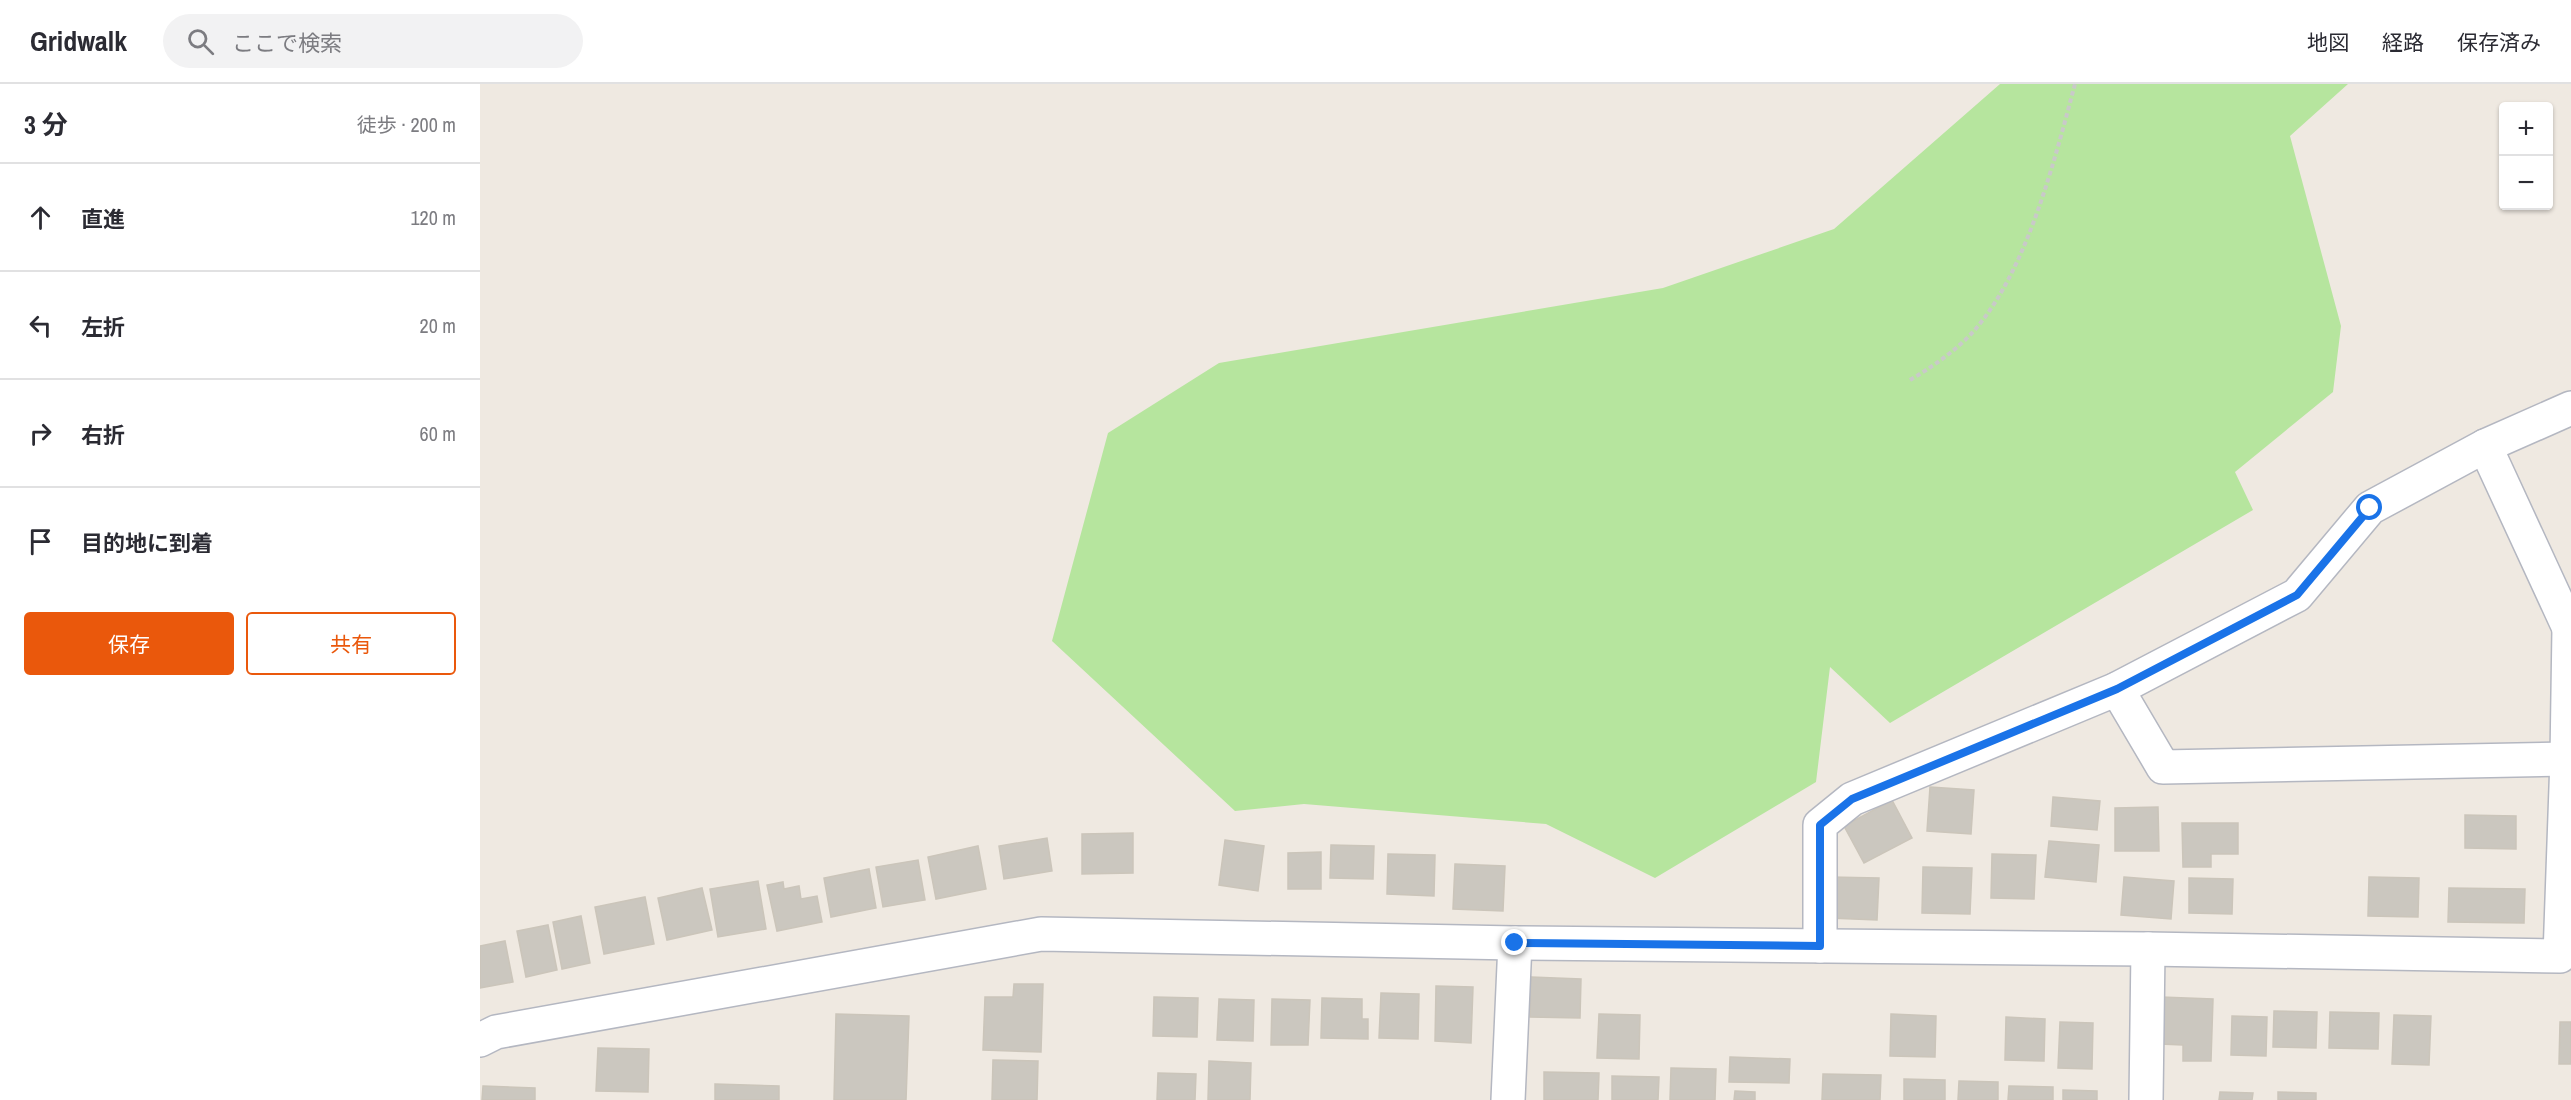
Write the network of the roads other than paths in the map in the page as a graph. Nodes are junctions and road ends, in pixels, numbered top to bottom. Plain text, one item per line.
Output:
1 (2571, 408) edge
2 (2485, 446) junction
3 (2570, 628) edge
4 (2117, 689) junction
5 (2567, 759) junction
6 (1515, 943) junction
7 (1820, 946) junction
8 (2148, 949) junction
9 (480, 1040) edge
10 (1508, 1100) edge
11 (2146, 1100) edge

1 - 2 street
2 - 3 street
2 - 4 street
3 - 5 street
4 - 5 street
4 - 7 street
5 - 8 street
6 - 7 street
6 - 9 street
6 - 10 street
7 - 8 street
8 - 11 street

